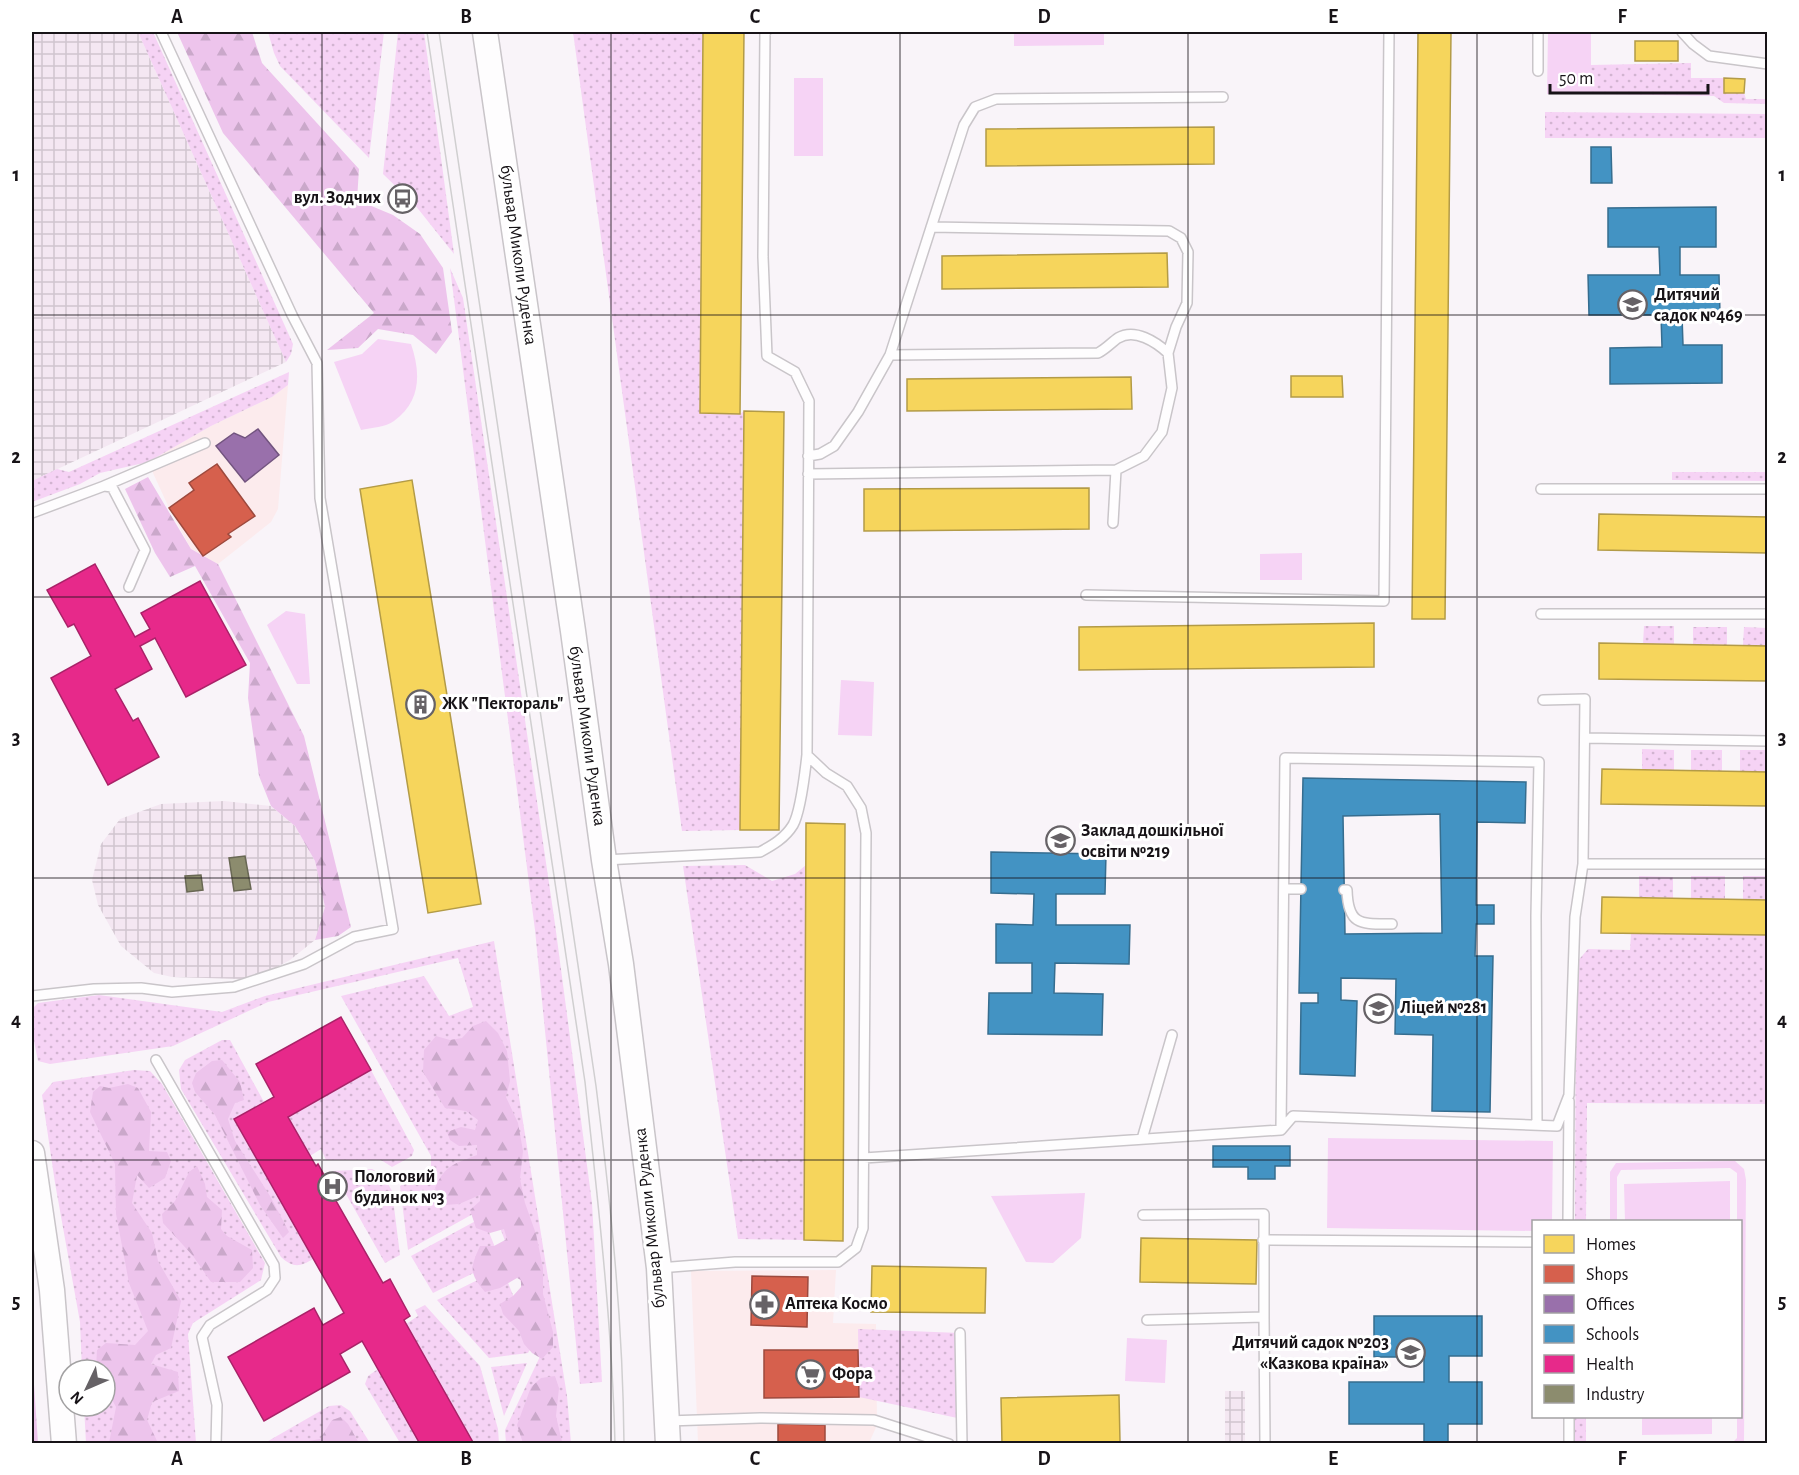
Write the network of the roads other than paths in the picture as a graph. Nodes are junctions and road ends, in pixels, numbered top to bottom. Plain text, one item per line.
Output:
1 (161, 32) edge
2 (485, 32) edge
3 (766, 32) edge
4 (1389, 32) edge
5 (1538, 32) edge
6 (1682, 32) edge
7 (1767, 64) edge
8 (1538, 71) dead end
9 (1223, 97) dead end
10 (931, 227) junction
11 (1168, 353) junction
12 (890, 355) junction
13 (205, 443) dead end
14 (808, 456) junction
15 (1116, 470) junction
16 (808, 474) junction
17 (104, 486) junction
18 (1541, 489) dead end
19 (1767, 489) edge
20 (32, 513) edge
21 (1113, 523) dead end
22 (129, 586) dead end
23 (1086, 595) dead end
24 (1541, 614) dead end
25 (1767, 614) edge
26 (1543, 700) dead end
27 (1586, 738) junction
28 (1767, 741) edge
29 (807, 755) junction
30 (604, 860) junction
31 (1583, 864) junction
32 (1767, 864) edge
33 (1284, 889) junction
34 (1301, 889) dead end
35 (1344, 890) dead end
36 (1392, 924) dead end
37 (32, 996) edge
38 (1172, 1035) dead end
39 (156, 1060) dead end
40 (1569, 1095) junction
41 (1537, 1125) junction
42 (1281, 1130) junction
43 (1142, 1139) junction
44 (32, 1153) edge
45 (864, 1158) junction
46 (1143, 1215) dead end
47 (1568, 1220) edge
48 (1263, 1240) junction
49 (1532, 1242) edge
50 (658, 1268) junction
51 (1264, 1317) junction
52 (1148, 1320) dead end
53 (960, 1333) dead end
54 (1569, 1418) edge
55 (667, 1432) edge
56 (64, 1443) edge
57 (216, 1443) edge
58 (949, 1443) edge
59 (962, 1443) edge
60 (1265, 1443) edge
61 (1569, 1443) edge

1 - 37 lane
2 - 30 street, бульвар Миколи Руденка
3 - 14 lane
4 - 23 lane
5 - 8 lane
6 - 7 lane
9 - 10 lane
10 - 11 lane
10 - 12 lane
11 - 12 lane
11 - 15 lane
12 - 14 lane
13 - 17 lane
14 - 16 lane
15 - 16 lane
15 - 21 lane
16 - 29 lane
17 - 20 lane
17 - 22 lane
18 - 19 lane
24 - 25 lane
26 - 27 lane
27 - 28 lane
27 - 31 lane
29 - 30 lane
29 - 45 lane
30 - 50 street, бульвар Миколи Руденка
31 - 32 lane
31 - 40 lane
33 - 34 lane
33 - 41 lane
33 - 42 lane
35 - 36 lane
38 - 43 lane
39 - 57 lane
40 - 41 lane
40 - 47 lane
41 - 42 lane
42 - 43 lane
43 - 45 lane
44 - 56 street
45 - 50 lane
46 - 48 lane
48 - 49 lane
48 - 51 lane
50 - 55 street, бульвар Миколи Руденка
51 - 52 lane
51 - 60 lane
53 - 59 lane
54 - 61 lane
55 - 58 lane

